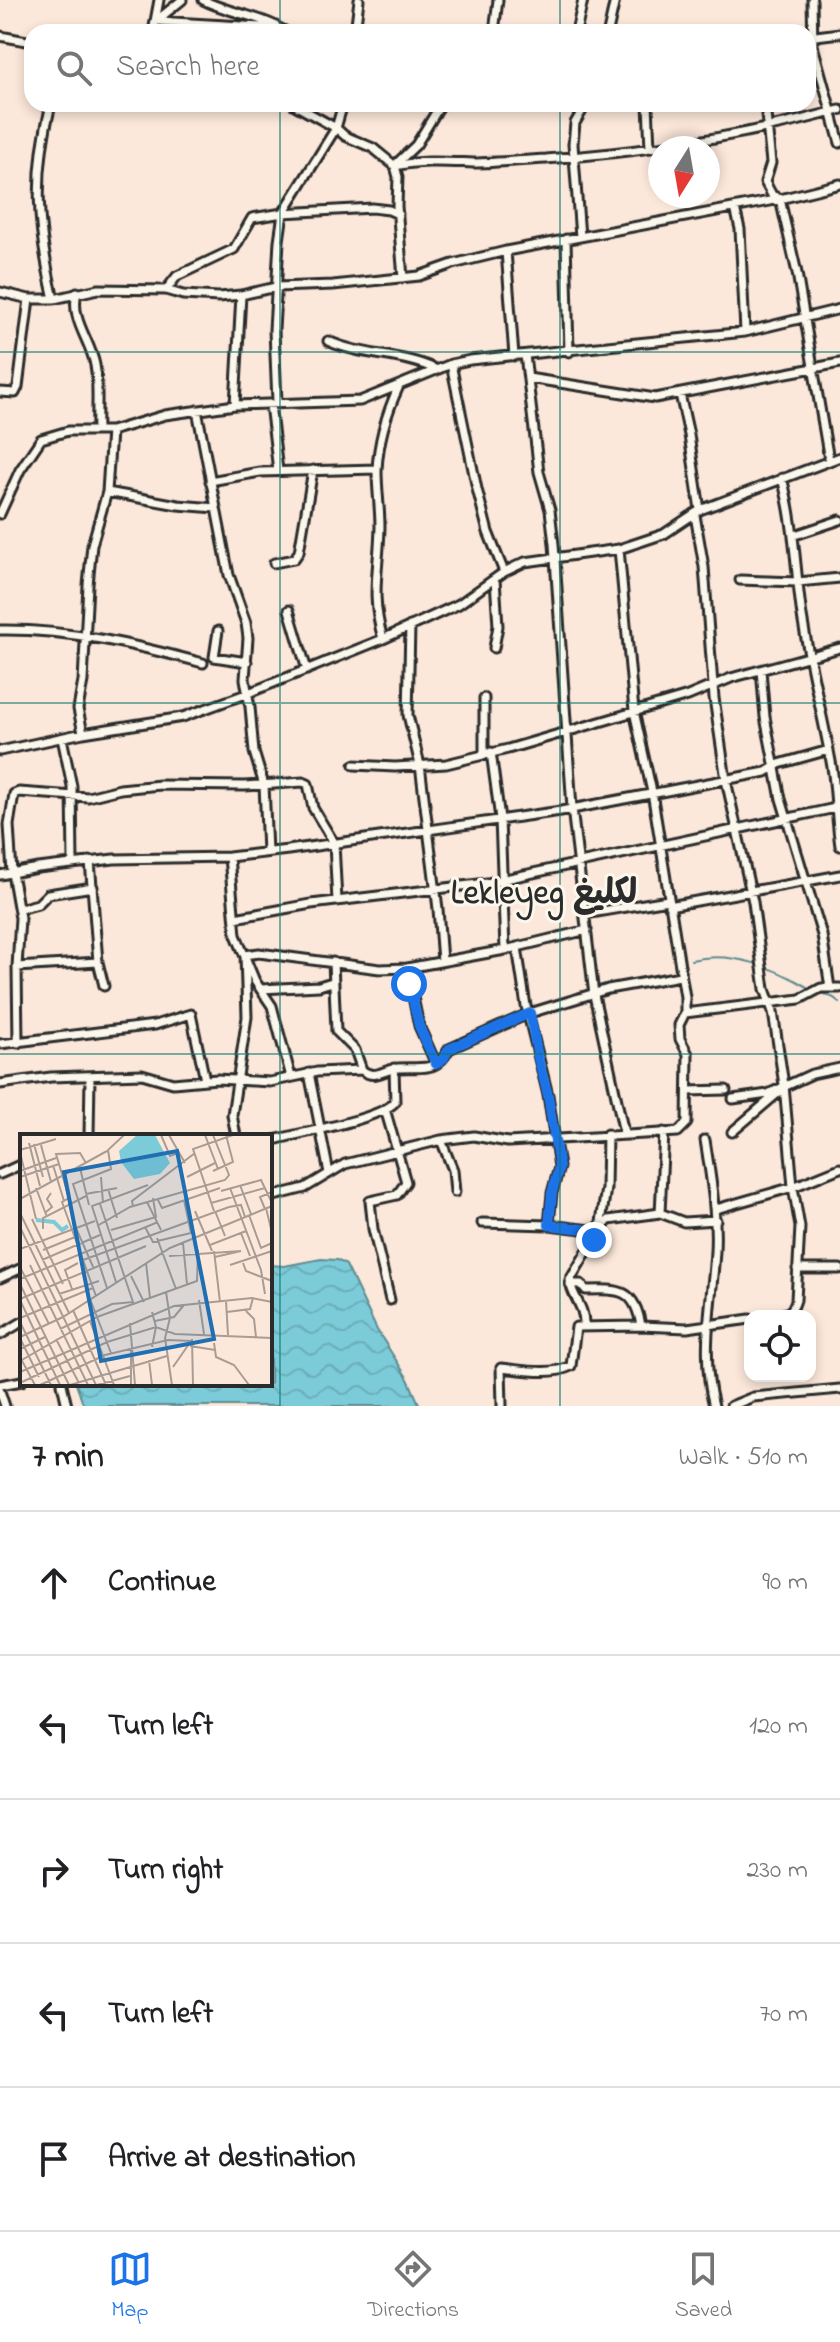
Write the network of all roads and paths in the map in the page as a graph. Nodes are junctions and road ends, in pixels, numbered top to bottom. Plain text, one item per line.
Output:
1 (159, 0) edge
2 (182, 0) edge
3 (203, 0) edge
4 (359, 0) edge
5 (498, 0) edge
6 (583, 0) edge
7 (615, 0) edge
8 (812, 0) edge
9 (156, 21) junction
10 (155, 24) edge
11 (198, 24) edge
12 (272, 24) edge
13 (356, 24) edge
14 (495, 24) edge
15 (578, 24) edge
16 (610, 24) edge
17 (811, 24) edge
18 (840, 33) edge
19 (0, 36) edge
20 (816, 36) edge
21 (24, 40) edge
22 (816, 54) edge
23 (836, 111) edge
24 (49, 112) edge
25 (307, 112) edge
26 (341, 112) edge
27 (436, 112) edge
28 (581, 112) edge
29 (648, 112) edge
30 (766, 112) edge
31 (336, 128) junction
32 (769, 129) junction
33 (649, 136) edge
34 (720, 137) edge
35 (840, 143) edge
36 (648, 148) edge
37 (575, 157) junction
38 (395, 166) junction
39 (840, 184) edge
40 (780, 199) junction
41 (735, 208) junction
42 (283, 213) junction
43 (398, 214) junction
44 (580, 237) junction
45 (566, 239) junction
46 (506, 251) junction
47 (403, 278) junction
48 (276, 287) junction
49 (166, 290) junction
50 (0, 292) edge
51 (77, 292) junction
52 (241, 295) junction
53 (29, 299) junction
54 (54, 299) junction
55 (840, 309) edge
56 (804, 319) junction
57 (745, 332) junction
58 (328, 341) dead end
59 (569, 352) junction
60 (525, 355) junction
61 (514, 356) junction
62 (840, 363) edge
63 (451, 364) junction
64 (437, 370) junction
65 (812, 370) junction
66 (528, 378) junction
67 (400, 384) junction
68 (0, 392) edge
69 (680, 394) junction
70 (273, 403) junction
71 (235, 405) junction
72 (197, 410) junction
73 (97, 429) junction
74 (111, 431) junction
75 (840, 457) edge
76 (829, 460) junction
77 (377, 469) junction
78 (313, 470) junction
79 (278, 471) junction
80 (782, 478) junction
81 (210, 481) junction
82 (107, 492) junction
83 (0, 498) edge
84 (216, 508) junction
85 (1, 512) edge
86 (697, 512) junction
87 (840, 520) edge
88 (795, 535) junction
89 (619, 549) junction
90 (554, 559) junction
91 (274, 563) dead end
92 (504, 572) junction
93 (840, 578) edge
94 (495, 579) junction
95 (740, 580) dead end
96 (798, 582) junction
97 (289, 610) dead end
98 (410, 626) junction
99 (0, 630) edge
100 (218, 631) dead end
101 (86, 635) junction
102 (383, 639) junction
103 (494, 648) dead end
104 (840, 648) edge
105 (809, 655) junction
106 (247, 662) junction
107 (203, 663) dead end
108 (307, 670) junction
109 (761, 670) junction
110 (713, 686) junction
111 (246, 694) junction
112 (484, 698) dead end
113 (634, 711) junction
114 (567, 732) junction
115 (83, 733) junction
116 (62, 738) junction
117 (840, 742) edge
118 (828, 747) junction
119 (0, 751) edge
120 (488, 753) junction
121 (354, 765) dead end
122 (420, 765) junction
123 (774, 767) junction
124 (726, 780) junction
125 (264, 785) junction
126 (652, 792) junction
127 (73, 796) junction
128 (572, 808) junction
129 (837, 808) edge
130 (500, 819) junction
131 (786, 820) junction
132 (427, 830) junction
133 (736, 830) junction
134 (334, 843) junction
135 (660, 846) junction
136 (840, 846) edge
137 (267, 852) junction
138 (229, 857) junction
139 (90, 861) junction
140 (73, 864) junction
141 (580, 864) junction
142 (12, 873) junction
143 (0, 875) edge
144 (840, 875) edge
145 (503, 878) junction
146 (806, 881) junction
147 (93, 887) junction
148 (436, 887) junction
149 (751, 893) junction
150 (337, 901) junction
151 (669, 903) junction
152 (19, 909) junction
153 (585, 914) junction
154 (235, 918) junction
155 (587, 930) junction
156 (517, 947) junction
157 (505, 950) junction
158 (245, 955) junction
159 (442, 961) junction
160 (98, 962) junction
161 (333, 962) junction
162 (17, 967) junction
163 (407, 968) junction
164 (680, 976) junction
165 (332, 982) junction
166 (104, 986) dead end
167 (830, 988) junction
168 (840, 988) edge
169 (261, 989) junction
170 (594, 995) junction
171 (769, 1003) junction
172 (530, 1013) junction
173 (685, 1013) junction
174 (18, 1043) junction
175 (0, 1044) edge
176 (436, 1064) junction
177 (394, 1068) junction
178 (840, 1068) edge
179 (362, 1070) junction
180 (309, 1073) junction
181 (90, 1076) junction
182 (291, 1077) junction
183 (205, 1080) junction
184 (238, 1080) junction
185 (0, 1084) edge
186 (784, 1085) junction
187 (726, 1090) dead end
188 (688, 1091) junction
189 (733, 1099) dead end
190 (385, 1109) junction
191 (318, 1128) junction
192 (664, 1132) junction
193 (732, 1132) dead end
194 (624, 1133) junction
195 (89, 1134) edge
196 (236, 1134) edge
197 (607, 1134) junction
198 (554, 1139) junction
199 (272, 1140) edge
200 (441, 1140) junction
201 (705, 1140) dead end
202 (398, 1150) junction
203 (20, 1165) edge
204 (840, 1168) edge
205 (329, 1173) junction
206 (0, 1174) edge
207 (793, 1187) junction
208 (455, 1192) dead end
209 (272, 1196) edge
210 (716, 1209) junction
211 (660, 1213) junction
212 (716, 1220) junction
213 (482, 1223) dead end
214 (549, 1225) junction
215 (599, 1231) junction
216 (20, 1269) edge
217 (797, 1269) junction
218 (840, 1269) edge
219 (0, 1278) edge
220 (570, 1284) junction
221 (390, 1300) dead end
222 (792, 1310) edge
223 (744, 1320) edge
224 (20, 1323) edge
225 (708, 1325) junction
226 (584, 1326) junction
227 (641, 1326) junction
228 (0, 1335) edge
229 (20, 1381) edge
230 (0, 1385) edge
231 (62, 1386) edge
232 (840, 1389) edge
233 (0, 1391) edge
234 (5, 1406) edge
235 (67, 1406) edge
236 (502, 1406) edge
237 (714, 1406) edge
238 (731, 1406) edge

1 - 9 street
2 - 9 street
3 - 12 street
4 - 13 street
5 - 14 street
6 - 15 street
7 - 16 street
8 - 17 street
9 - 10 street
9 - 11 street
18 - 20 street
19 - 21 street
22 - 23 street
23 - 32 street
23 - 35 street
24 - 54 street
25 - 31 street
26 - 31 street
27 - 38 street
28 - 37 street
29 - 33 street
30 - 32 street
31 - 38 street
31 - 42 street
32 - 34 street
32 - 40 street
36 - 37 street
37 - 38 street
37 - 44 street
38 - 43 street
39 - 40 street
40 - 41 street
40 - 56 street
41 - 44 street
41 - 57 street
42 - 43 street
42 - 48 street
42 - 49 street
43 - 47 street
44 - 45 street
45 - 46 street
45 - 59 street
46 - 47 street
46 - 61 street
47 - 48 street
48 - 52 street
48 - 70 street
49 - 51 street
49 - 52 street
50 - 53 street
51 - 54 street
51 - 73 street
52 - 71 street
53 - 54 street
53 - 68 street
55 - 56 street
56 - 57 street
56 - 65 street
57 - 59 street
58 - 64 street
59 - 60 street
60 - 61 street
60 - 66 street
61 - 63 street
62 - 65 street
63 - 64 street
63 - 92 street
64 - 67 street
65 - 69 street
65 - 76 street
66 - 69 street
66 - 90 street
67 - 70 street
67 - 77 street
69 - 86 street
70 - 71 street
70 - 79 street
71 - 72 street
72 - 74 street
72 - 81 street
73 - 74 street
73 - 85 street
74 - 82 street
75 - 76 street
76 - 80 street
77 - 78 street
77 - 102 street
78 - 79 street
78 - 91 street
79 - 81 street
80 - 86 street
80 - 88 street
81 - 84 street
82 - 84 street
82 - 101 street
83 - 85 street
84 - 106 street
86 - 89 street
86 - 110 street
87 - 88 street
88 - 96 street
89 - 90 street
89 - 113 street
90 - 92 street
90 - 114 street
92 - 94 street
93 - 96 street
94 - 98 street
94 - 103 street
95 - 96 street
96 - 105 street
97 - 108 street
98 - 102 street
98 - 122 street
99 - 101 street
100 - 106 street
101 - 107 street
101 - 115 street
102 - 108 street
104 - 105 street
105 - 109 street
105 - 118 street
106 - 111 street
108 - 111 street
109 - 110 street
109 - 123 street
110 - 113 street
110 - 124 street
111 - 115 street
111 - 125 street
112 - 120 street
113 - 114 street
113 - 126 street
114 - 120 street
114 - 128 street
115 - 116 street
116 - 119 street
116 - 127 street
117 - 118 street
118 - 123 street
118 - 129 street
120 - 122 street
120 - 130 street
121 - 122 street
122 - 132 street
123 - 124 street
123 - 131 street
124 - 126 street
124 - 133 street
125 - 127 street
125 - 134 street
125 - 137 street
126 - 128 street
126 - 135 street
127 - 140 street
127 - 142 street
128 - 130 street
128 - 141 street
129 - 131 street
129 - 136 street
130 - 132 street
130 - 145 street
131 - 133 street
131 - 146 street
132 - 134 street
132 - 148 street
133 - 135 street
133 - 149 street
134 - 137 street
134 - 150 street
135 - 141 street
135 - 151 street
137 - 138 street
138 - 139 street
138 - 154 street
139 - 140 street
139 - 147 street
140 - 142 street
141 - 145 street
141 - 153 street
142 - 143 street
142 - 152 street
144 - 146 street
145 - 148 street
145 - 157 street
146 - 149 street
146 - 167 street
147 - 152 street
147 - 160 street
148 - 150 street
148 - 159 street
149 - 151 street
149 - 171 street
150 - 154 street
151 - 153 street
151 - 164 street
152 - 162 street
153 - 155 street
154 - 158 street
155 - 156 street
155 - 170 street
156 - 157 street
156 - 172 street
157 - 159 street
158 - 161 street
158 - 169 street
158 - 184 street
159 - 163 street
160 - 162 street
160 - 166 street
161 - 163 street
161 - 165 street
162 - 174 street
163 - 176 street
164 - 170 street
164 - 173 street
165 - 169 street
165 - 179 street
167 - 168 street
167 - 171 street
169 - 182 street
170 - 172 street
170 - 194 street
171 - 173 street
171 - 186 street
172 - 176 street
172 - 198 street
173 - 188 street
174 - 175 street
174 - 183 street
176 - 177 street
177 - 179 street
177 - 190 street
178 - 186 street
179 - 180 street
180 - 182 street
180 - 191 street
181 - 183 street
181 - 185 street
181 - 195 street
182 - 184 street
183 - 184 street
184 - 196 street
186 - 189 street
186 - 193 street
186 - 207 street
187 - 188 street
188 - 192 street
190 - 191 street
190 - 202 street
191 - 199 street
191 - 205 street
192 - 194 street
192 - 211 street
194 - 197 street
197 - 198 street
197 - 215 street
198 - 200 street
198 - 214 street
200 - 202 street
200 - 208 street
201 - 210 street
202 - 205 street
202 - 221 street
203 - 206 street
204 - 207 street
205 - 209 street
207 - 210 street
207 - 217 street
210 - 212 street
211 - 212 street
211 - 215 street
212 - 225 street
213 - 214 street
214 - 215 street
215 - 220 street
216 - 219 street
217 - 218 street
217 - 222 street
220 - 226 street
220 - 227 street
223 - 225 street
224 - 228 street
225 - 227 street
225 - 237 street
226 - 227 street
226 - 236 street
229 - 230 street
231 - 235 street
232 - 238 street
233 - 234 street

